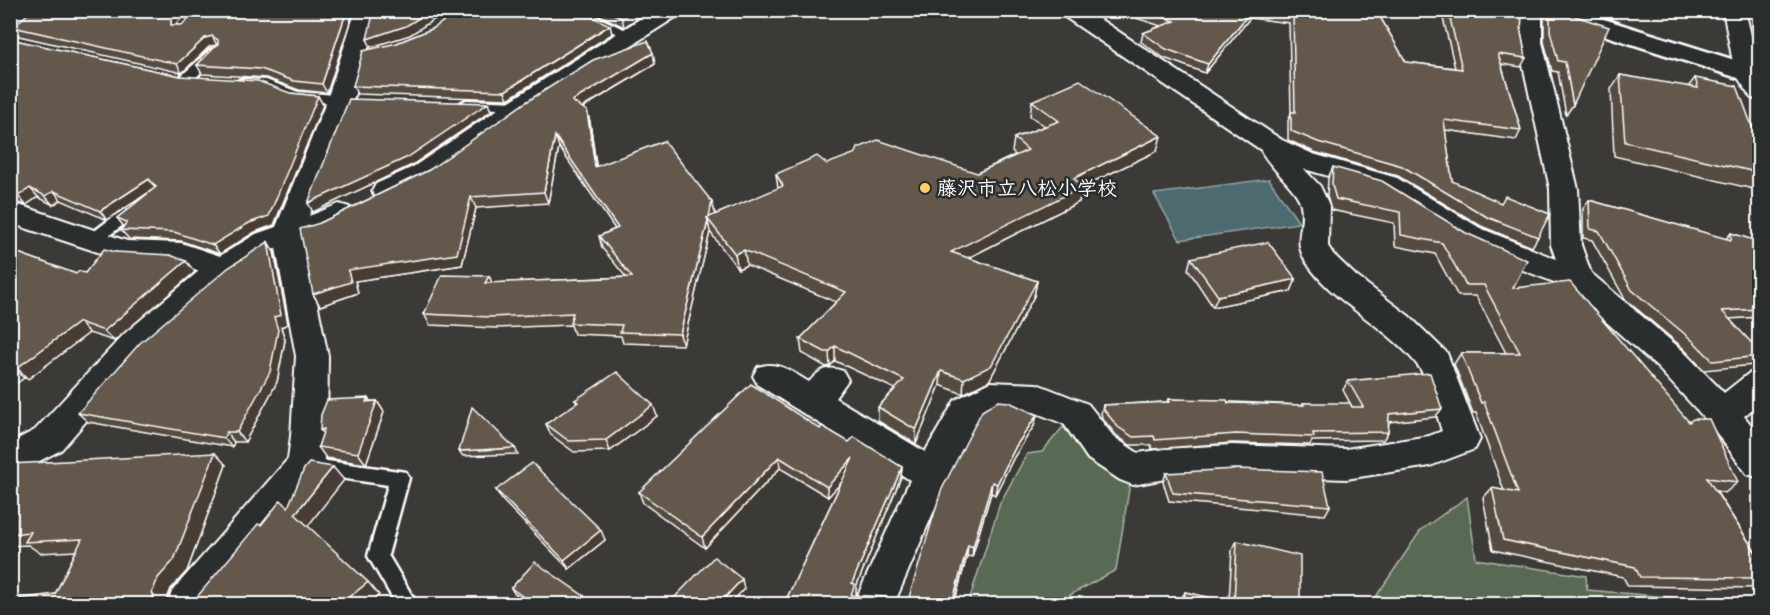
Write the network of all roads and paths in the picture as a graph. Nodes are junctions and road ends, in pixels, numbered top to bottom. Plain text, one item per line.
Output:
1 (35, 10) edge
2 (368, 10) edge
3 (570, 10) edge
4 (671, 10) edge
5 (1070, 10) edge
6 (1531, 10) edge
7 (1549, 10) edge
8 (1734, 10) edge
9 (10, 29) edge
10 (633, 36) junction
11 (216, 51) edge
12 (186, 79) edge
13 (1755, 81) edge
14 (232, 82) edge
15 (352, 101) junction
16 (448, 104) edge
17 (519, 106) junction
18 (1272, 145) junction
19 (145, 201) edge
20 (10, 212) edge
21 (288, 233) junction
22 (93, 240) junction
23 (223, 268) junction
24 (1578, 279) junction
25 (770, 376) dead end
26 (1760, 383) edge
27 (1722, 414) junction
28 (10, 461) edge
29 (1760, 463) edge
30 (305, 465) junction
31 (932, 474) junction
32 (187, 604) edge
33 (407, 604) edge
34 (874, 604) edge

1 - 9 street
2 - 15 street
3 - 10 lane
4 - 10 street
5 - 18 street
6 - 24 street
7 - 13 street
8 - 13 street
10 - 17 street
11 - 12 lane
14 - 15 lane
15 - 21 street
16 - 17 lane
17 - 21 street
18 - 24 street
18 - 31 street
19 - 22 lane
20 - 22 street
21 - 23 street
21 - 30 street
22 - 23 street
23 - 28 street
24 - 27 street
25 - 31 street
26 - 27 street
27 - 29 street
30 - 32 street
30 - 33 lane
31 - 34 street

